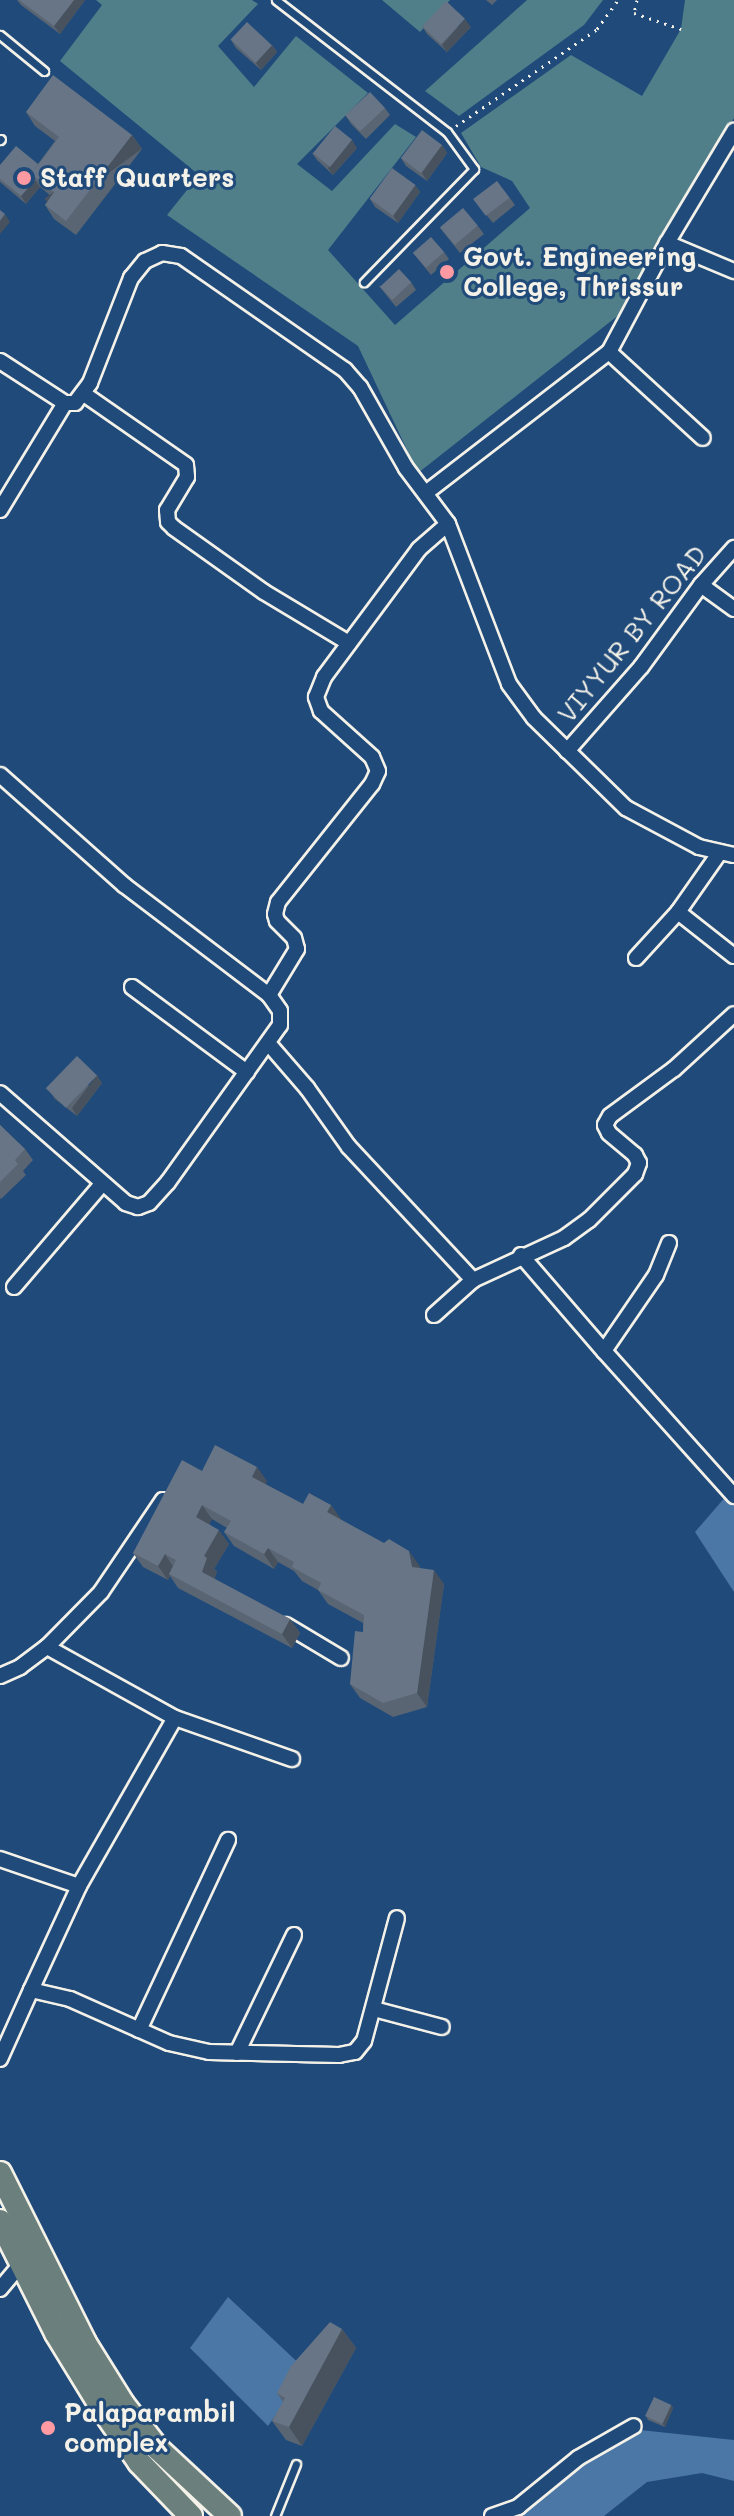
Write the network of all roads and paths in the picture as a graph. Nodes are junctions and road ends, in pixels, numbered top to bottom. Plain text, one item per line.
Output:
1 (276, 0) edge
2 (618, 0) edge
3 (637, 0) edge
4 (681, 29) dead end
5 (0, 35) edge
6 (44, 71) dead end
7 (734, 131) edge
8 (447, 132) junction
9 (667, 243) junction
10 (734, 271) edge
11 (364, 282) dead end
12 (609, 352) junction
13 (0, 361) edge
14 (84, 394) junction
15 (65, 403) junction
16 (703, 438) dead end
17 (427, 492) junction
18 (0, 510) edge
19 (448, 524) junction
20 (734, 548) edge
21 (701, 585) junction
22 (734, 609) edge
23 (349, 643) junction
24 (567, 751) junction
25 (0, 775) edge
26 (727, 853) edge
27 (678, 912) junction
28 (734, 956) edge
29 (636, 958) dead end
30 (132, 987) dead end
31 (269, 995) junction
32 (734, 1014) edge
33 (268, 1043) junction
34 (247, 1072) junction
35 (0, 1093) edge
36 (102, 1184) junction
37 (669, 1243) dead end
38 (521, 1255) junction
39 (473, 1280) junction
40 (14, 1287) dead end
41 (434, 1315) dead end
42 (604, 1351) junction
43 (732, 1488) edge
44 (168, 1494) edge
45 (138, 1537) junction
46 (152, 1545) edge
47 (274, 1618) edge
48 (47, 1647) junction
49 (341, 1658) dead end
50 (0, 1676) edge
51 (175, 1718) junction
52 (292, 1759) dead end
53 (228, 1840) dead end
54 (0, 1859) edge
55 (79, 1886) junction
56 (397, 1918) dead end
57 (294, 1935) dead end
58 (31, 1990) junction
59 (374, 2009) junction
60 (442, 2027) dead end
61 (139, 2030) junction
62 (237, 2053) junction
63 (0, 2059) edge
64 (0, 2173) edge
65 (0, 2221) edge
66 (21, 2264) junction
67 (0, 2289) edge
68 (634, 2426) dead end
69 (296, 2464) dead end
70 (191, 2516) edge
71 (230, 2516) edge
72 (275, 2516) edge
73 (492, 2516) edge

1 - 8 lane
2 - 8 path
3 - 4 path
5 - 6 lane
7 - 9 street
8 - 11 lane
9 - 10 street
9 - 12 street
12 - 16 street
12 - 17 street
13 - 15 street
14 - 15 street
14 - 17 street, VIYYUR BY ROAD
14 - 23 street
15 - 18 street
17 - 19 street, VIYYUR BY ROAD
19 - 23 street
19 - 24 street, VIYYUR BY ROAD
20 - 21 street, VIYYUR BY ROAD
21 - 22 street
21 - 24 street, VIYYUR BY ROAD
23 - 31 street
24 - 26 street, VIYYUR BY ROAD
25 - 31 street
26 - 27 street
27 - 28 street
27 - 29 street
30 - 34 street
31 - 33 street
32 - 38 street
33 - 34 street
33 - 39 street
34 - 36 street
35 - 36 street
36 - 40 street
37 - 42 street
38 - 39 street
38 - 42 street
39 - 41 street
42 - 43 street
44 - 45 street
45 - 46 street
45 - 48 street
47 - 49 street
48 - 50 street
48 - 51 street
51 - 52 street
51 - 55 street
53 - 61 street
54 - 55 street
55 - 58 street
56 - 59 street
57 - 62 street
58 - 61 street
58 - 63 street
59 - 60 street
59 - 62 street
61 - 62 street
64 - 71 main road
65 - 66 main road
66 - 67 street
66 - 70 main road
68 - 73 street
69 - 72 lane

